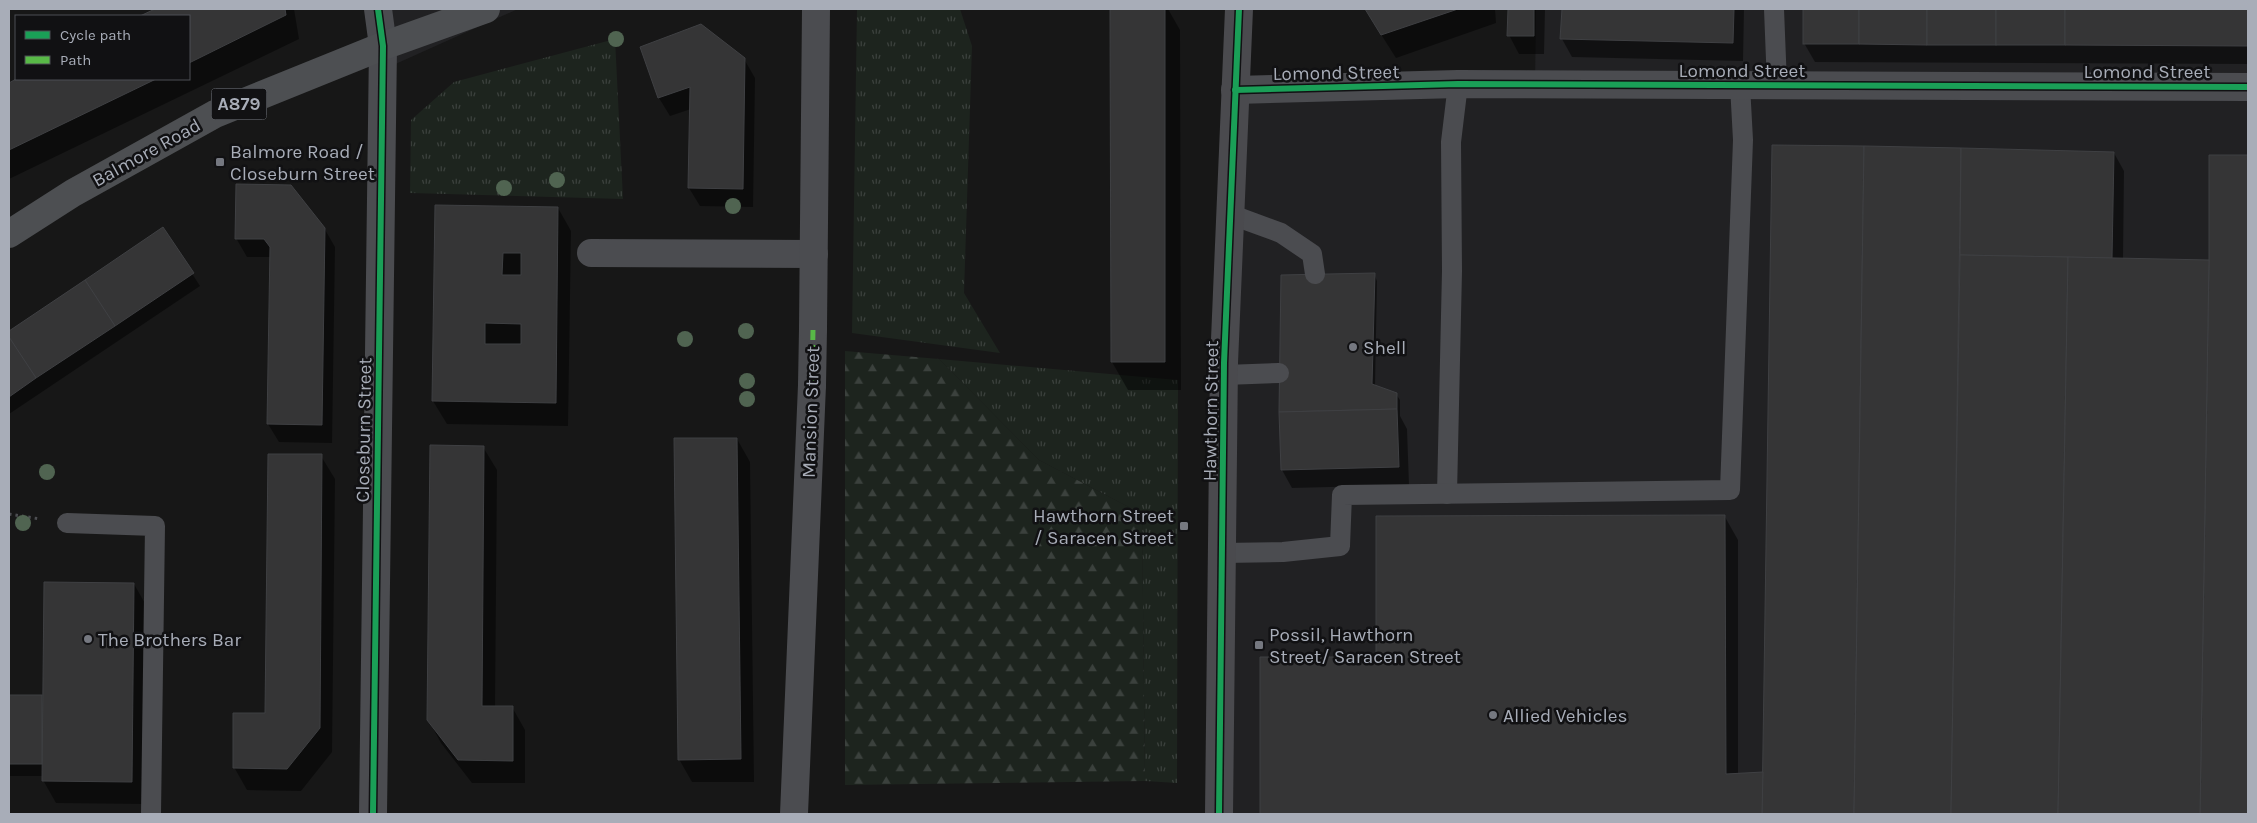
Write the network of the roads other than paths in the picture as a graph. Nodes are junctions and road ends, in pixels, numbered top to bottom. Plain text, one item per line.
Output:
1 (378, 9) edge
2 (486, 9) edge
3 (816, 9) edge
4 (1239, 9) edge
5 (1774, 9) edge
6 (383, 46) junction
7 (1458, 84) junction
8 (1740, 85) junction
9 (1777, 85) junction
10 (2248, 87) edge
11 (1235, 90) junction
12 (1232, 215) junction
13 (9, 234) edge
14 (592, 253) dead end
15 (814, 254) junction
16 (1315, 274) dead end
17 (1279, 373) dead end
18 (1225, 375) junction
19 (1447, 494) junction
20 (68, 523) dead end
21 (1222, 553) junction
22 (151, 814) edge
23 (373, 814) edge
24 (794, 814) edge
25 (1218, 814) edge

1 - 6 street, Closeburn Street
2 - 6 main road, Balmore Road / A879
3 - 15 street, Mansion Street
4 - 11 main road, Hawthorn Street
5 - 9 lane
6 - 13 main road, Balmore Road / A879
6 - 23 street, Closeburn Street
7 - 8 street, Lomond Street
7 - 11 street, Lomond Street
7 - 19 lane
8 - 9 street, Lomond Street
8 - 19 lane
9 - 10 street, Lomond Street
11 - 12 main road, Hawthorn Street
12 - 16 lane
12 - 18 main road, Hawthorn Street
14 - 15 street
15 - 24 street, Mansion Street
17 - 18 lane
18 - 21 main road, Hawthorn Street
19 - 21 lane
20 - 22 lane
21 - 25 main road, Hawthorn Street

